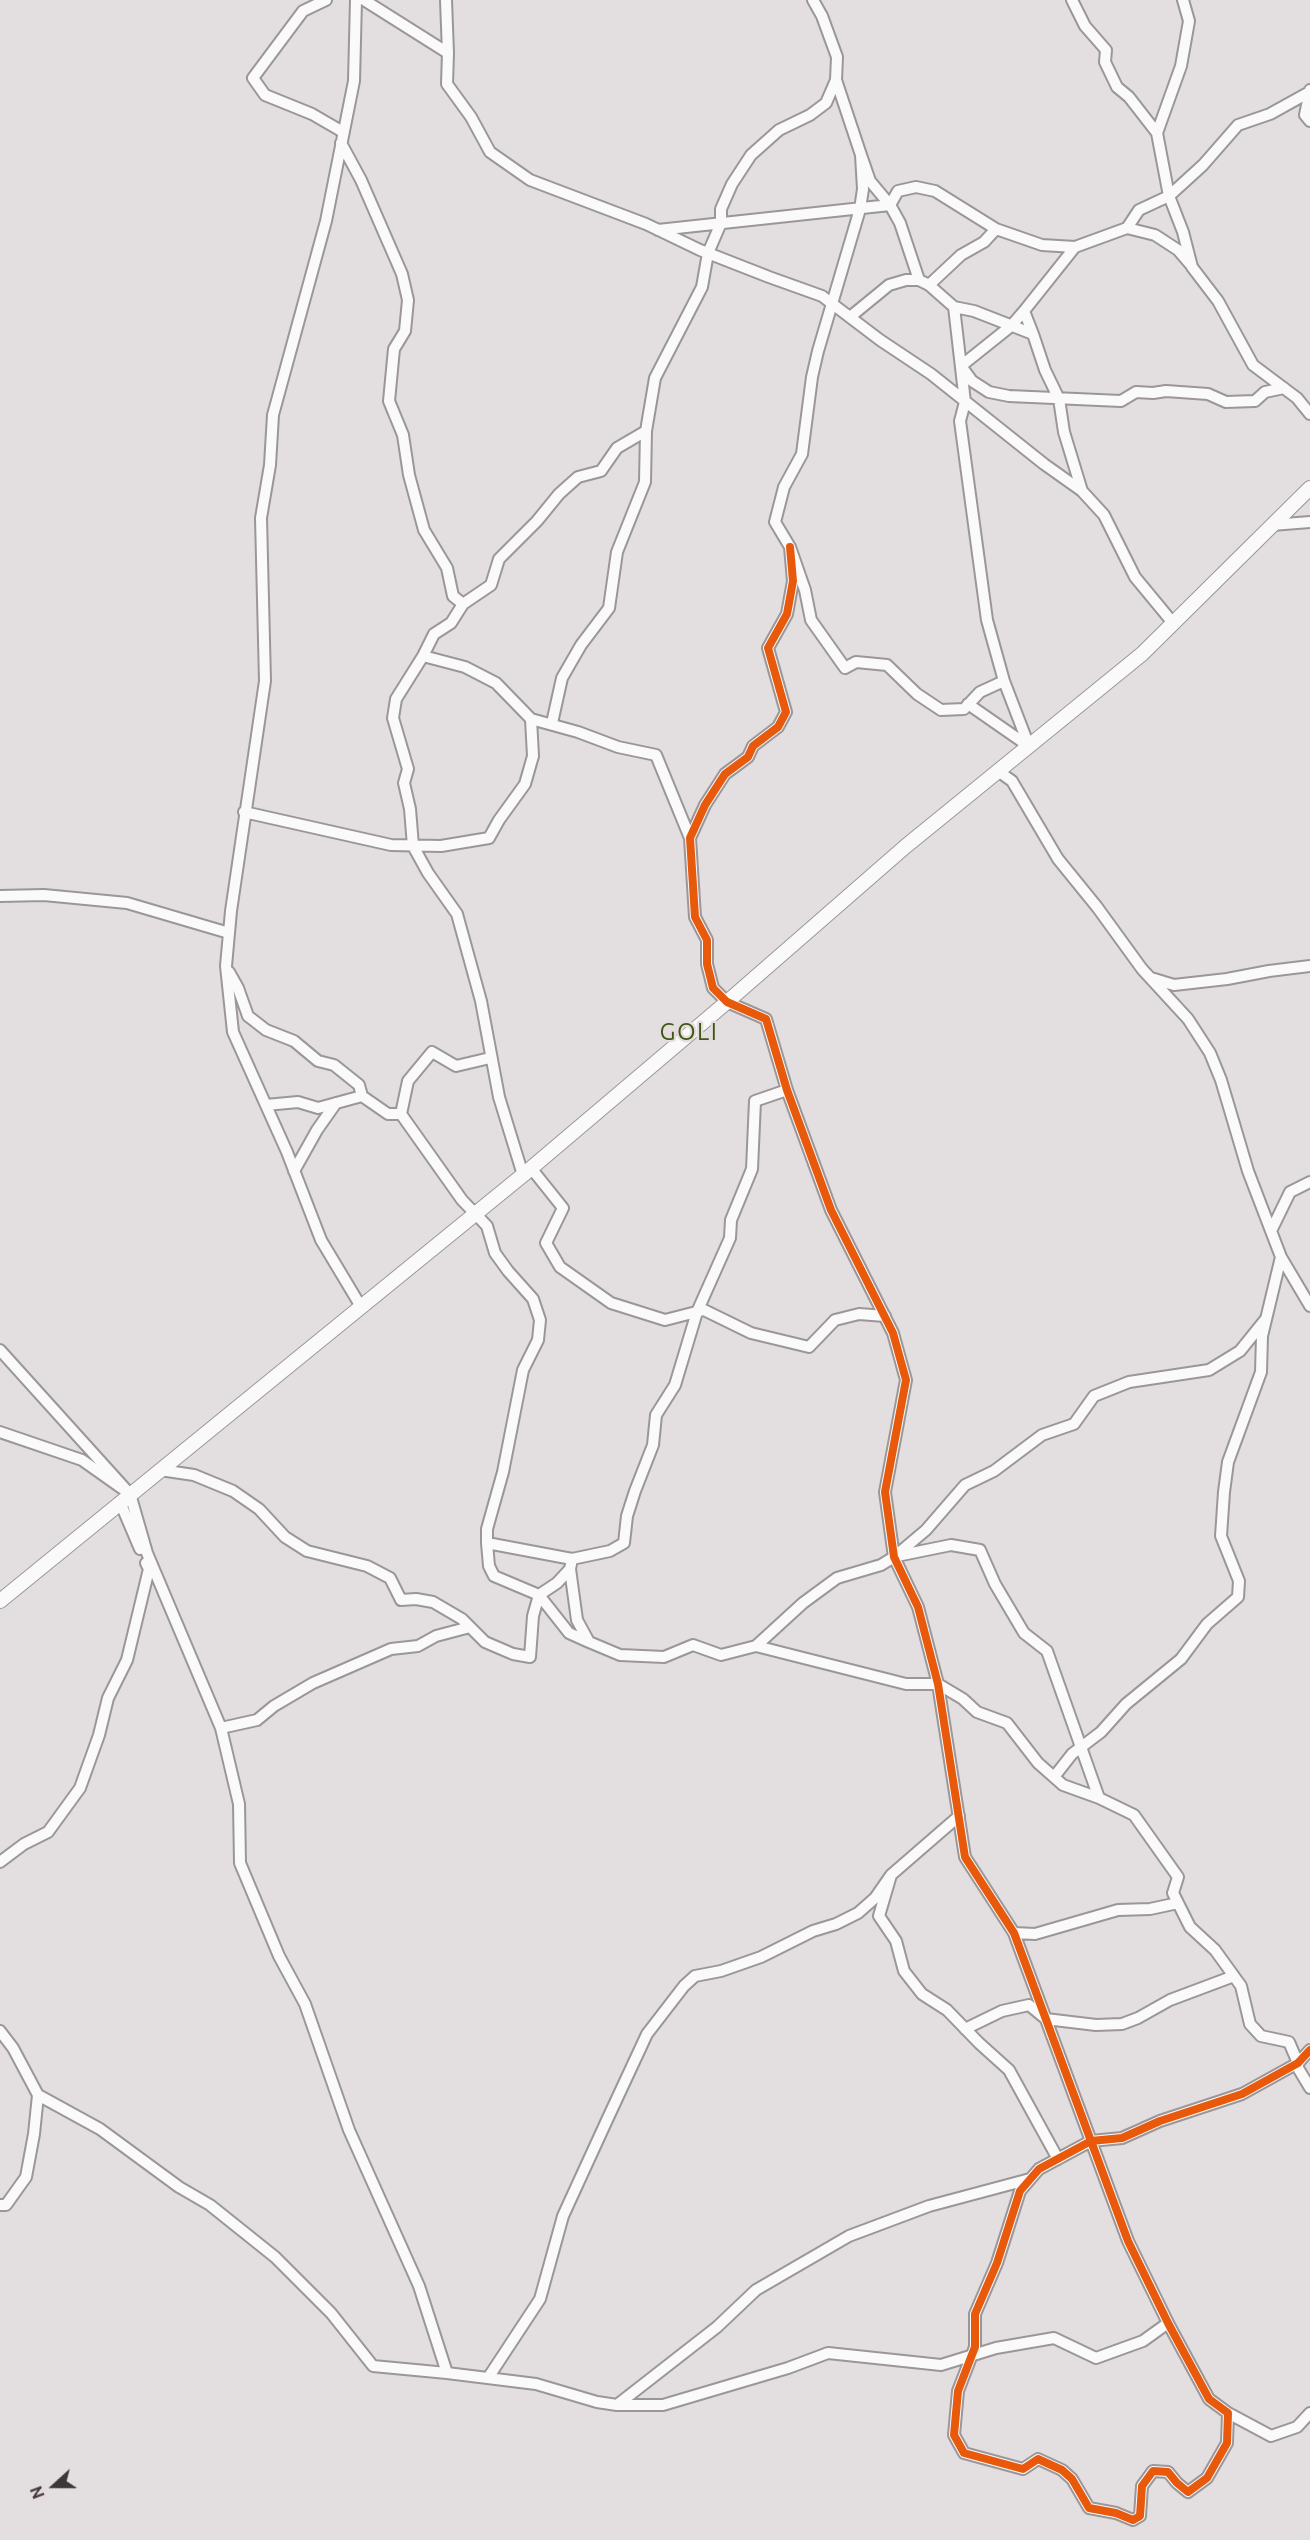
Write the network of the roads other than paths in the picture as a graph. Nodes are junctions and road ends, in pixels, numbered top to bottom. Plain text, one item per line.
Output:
1 (326, 0) edge
2 (356, 0) edge
3 (364, 0) edge
4 (446, 0) edge
5 (813, 0) edge
6 (1072, 0) edge
7 (1183, 0) edge
8 (448, 53) junction
9 (836, 80) junction
10 (1309, 91) edge
11 (1310, 121) edge
12 (1157, 133) junction
13 (342, 137) junction
14 (861, 155) junction
15 (1168, 196) junction
16 (890, 205) junction
17 (860, 209) junction
18 (721, 223) junction
19 (1127, 228) junction
20 (996, 229) junction
21 (658, 230) junction
22 (1076, 247) junction
23 (708, 253) junction
24 (1192, 267) junction
25 (919, 280) junction
26 (929, 285) junction
27 (833, 304) junction
28 (954, 307) junction
29 (1024, 310) junction
30 (850, 317) junction
31 (1011, 326) junction
32 (1033, 334) junction
33 (961, 366) junction
34 (1284, 388) junction
35 (1059, 399) junction
36 (965, 402) junction
37 (1310, 414) edge
38 (646, 431) junction
39 (1310, 488) edge
40 (1082, 491) junction
41 (1310, 522) edge
42 (1272, 525) junction
43 (790, 547) junction
44 (462, 604) junction
45 (1173, 623) junction
46 (423, 656) junction
47 (1004, 681) junction
48 (968, 704) junction
49 (531, 719) junction
50 (552, 723) junction
51 (1029, 746) junction
52 (998, 771) junction
53 (244, 812) junction
54 (690, 838) junction
55 (413, 846) junction
56 (0, 896) edge
57 (229, 933) junction
58 (226, 966) junction
59 (1310, 966) edge
60 (1149, 977) junction
61 (727, 1002) junction
62 (490, 1058) junction
63 (787, 1090) junction
64 (362, 1096) junction
65 (336, 1103) junction
66 (266, 1105) junction
67 (401, 1114) junction
68 (294, 1171) junction
69 (526, 1171) junction
70 (1310, 1182) edge
71 (475, 1213) junction
72 (1270, 1231) junction
73 (1281, 1257) junction
74 (360, 1305) junction
75 (1310, 1306) edge
76 (697, 1312) junction
77 (885, 1316) junction
78 (1265, 1320) junction
79 (1, 1352) edge
80 (0, 1432) edge
81 (160, 1470) junction
82 (125, 1498) junction
83 (487, 1543) junction
84 (894, 1557) junction
85 (571, 1564) junction
86 (539, 1595) junction
87 (0, 1600) edge
88 (470, 1627) junction
89 (589, 1642) junction
90 (756, 1646) junction
91 (938, 1684) junction
92 (221, 1728) junction
93 (1082, 1746) junction
94 (1054, 1777) junction
95 (1100, 1798) junction
96 (959, 1816) junction
97 (0, 1862) edge
98 (891, 1875) junction
99 (1178, 1903) junction
100 (1014, 1933) junction
101 (1234, 1976) junction
102 (1046, 2019) junction
103 (965, 2029) junction
104 (0, 2031) edge
105 (1310, 2050) edge
106 (1298, 2063) junction
107 (1310, 2088) edge
108 (38, 2095) junction
109 (1091, 2141) junction
110 (1058, 2159) junction
111 (1030, 2179) junction
112 (0, 2205) edge
113 (1168, 2323) junction
114 (972, 2354) junction
115 (447, 2373) junction
116 (488, 2378) junction
117 (617, 2405) junction
118 (1228, 2413) junction
119 (1310, 2413) edge

1 - 13 street
2 - 13 street
3 - 8 street
4 - 8 street
5 - 9 street
6 - 12 street
7 - 12 street
8 - 21 street
9 - 14 street
9 - 18 street
10 - 11 street
10 - 15 street
12 - 15 street
13 - 44 street
13 - 53 street
14 - 16 street
14 - 17 street
15 - 19 street
15 - 24 street
16 - 17 street
16 - 20 street
16 - 25 street
17 - 18 street
17 - 27 street
18 - 21 street
18 - 23 street
19 - 22 street
19 - 24 street
20 - 22 street
20 - 26 street
21 - 23 street
22 - 29 street
23 - 27 street
23 - 38 street
24 - 34 street
25 - 26 street
25 - 30 street
26 - 28 street
27 - 30 street
27 - 43 street
28 - 31 street
28 - 33 street
29 - 31 street
29 - 32 street
30 - 36 street
31 - 32 street
31 - 33 street
32 - 35 street
33 - 35 street
33 - 36 street
34 - 35 street
34 - 37 street
35 - 40 street
36 - 40 street
36 - 47 street
38 - 44 street
38 - 50 street
39 - 42 main road
40 - 45 street
41 - 42 street
42 - 45 main road
43 - 48 street
43 - 54 street
44 - 46 street
45 - 51 main road
46 - 49 street
46 - 55 street
47 - 48 street
47 - 51 street
48 - 51 street
49 - 50 street
49 - 55 street
50 - 54 street
51 - 52 main road
52 - 60 street
52 - 61 main road
53 - 55 street
53 - 57 street
54 - 61 street
55 - 62 street
56 - 57 street
57 - 58 street
58 - 64 street
58 - 66 street
59 - 60 street
60 - 72 street
61 - 63 street
61 - 69 main road
62 - 67 street
62 - 69 street
63 - 76 street
63 - 77 street
64 - 65 street
64 - 67 street
65 - 66 street
65 - 68 street
66 - 68 street
67 - 71 street
68 - 74 street
69 - 71 main road
69 - 76 street
70 - 72 street
71 - 74 main road
71 - 83 street
72 - 73 street
73 - 75 street
73 - 78 street
74 - 81 main road
76 - 77 street
76 - 85 street
77 - 84 street
78 - 84 street
78 - 93 street
79 - 82 street
80 - 82 street
81 - 82 main road
81 - 88 street
82 - 87 main road
82 - 92 street
82 - 97 street
83 - 85 street
83 - 86 street
84 - 90 street
84 - 91 street
84 - 93 street
85 - 86 street
85 - 89 street
86 - 88 street
86 - 89 street
88 - 92 street
89 - 90 street
90 - 91 street
91 - 94 street
91 - 96 street
92 - 115 street
93 - 94 street
93 - 95 street
94 - 95 street
95 - 99 street
96 - 98 street
96 - 100 street
98 - 103 street
98 - 116 street
99 - 100 street
99 - 101 street
100 - 102 street
101 - 102 street
101 - 106 street
102 - 103 street
102 - 109 street
103 - 110 street
104 - 108 street
105 - 106 street
106 - 107 street
106 - 109 street
108 - 112 street
108 - 115 street
109 - 110 street
109 - 113 street
110 - 111 street
111 - 114 street
111 - 117 street
113 - 114 street
113 - 118 street
114 - 117 street
114 - 118 street
115 - 116 street
116 - 117 street
118 - 119 street

